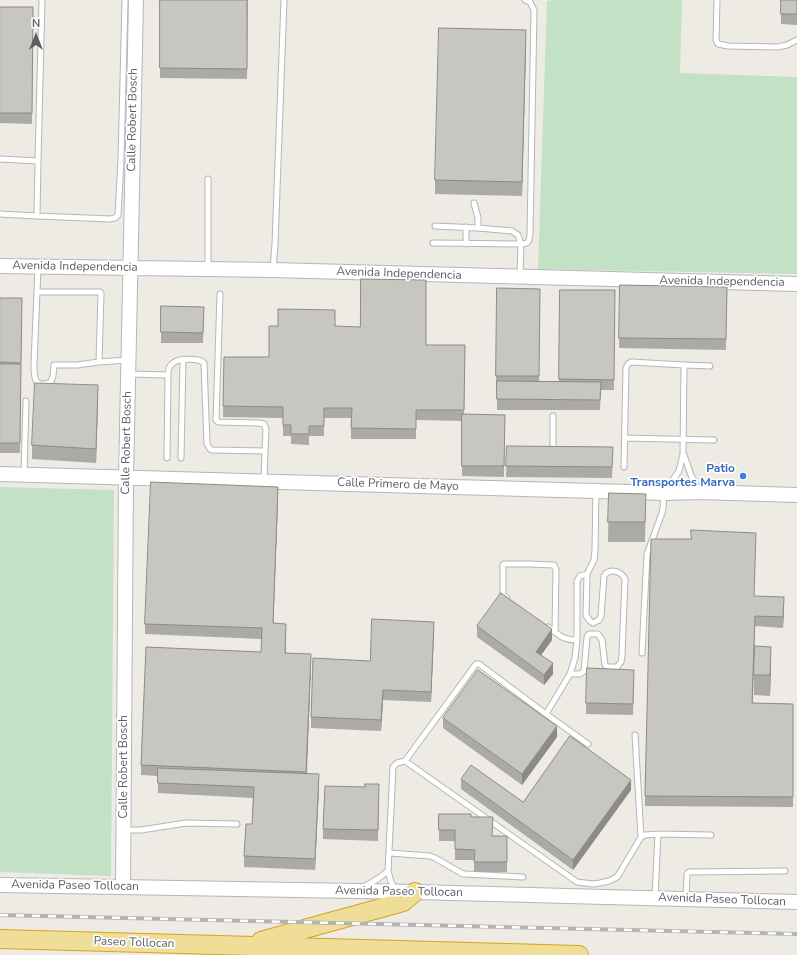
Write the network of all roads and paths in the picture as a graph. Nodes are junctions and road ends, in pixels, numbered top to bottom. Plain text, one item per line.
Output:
1 (42, 0) edge
2 (125, 0) edge
3 (136, 0) edge
4 (284, 0) edge
5 (526, 0) edge
6 (717, 0) edge
7 (797, 40) edge
8 (0, 159) edge
9 (38, 161) junction
10 (208, 179) dead end
11 (474, 203) dead end
12 (0, 214) edge
13 (37, 216) junction
14 (435, 226) dead end
15 (466, 227) junction
16 (478, 228) junction
17 (433, 243) dead end
18 (466, 244) junction
19 (521, 244) junction
20 (0, 266) edge
21 (38, 267) junction
22 (130, 268) junction
23 (208, 269) junction
24 (273, 270) junction
25 (520, 277) junction
26 (797, 284) edge
27 (37, 292) junction
28 (220, 294) dead end
29 (183, 359) junction
30 (99, 362) junction
31 (684, 365) junction
32 (710, 366) dead end
33 (128, 367) junction
34 (168, 375) junction
35 (26, 401) dead end
36 (553, 416) dead end
37 (625, 438) junction
38 (684, 439) junction
39 (714, 440) dead end
40 (265, 451) junction
41 (684, 454) junction
42 (553, 457) edge
43 (168, 458) dead end
44 (181, 458) dead end
45 (624, 467) dead end
46 (0, 474) edge
47 (24, 474) junction
48 (126, 478) junction
49 (264, 481) junction
50 (596, 491) junction
51 (699, 492) junction
52 (664, 493) junction
53 (797, 494) edge
54 (587, 574) junction
55 (510, 600) edge
56 (542, 622) edge
57 (555, 632) junction
58 (577, 640) junction
59 (642, 653) dead end
60 (570, 674) junction
61 (546, 714) junction
62 (635, 735) dead end
63 (588, 744) dead end
64 (405, 761) junction
65 (237, 824) dead end
66 (123, 830) junction
67 (658, 834) junction
68 (711, 835) dead end
69 (641, 837) junction
70 (389, 853) junction
71 (388, 871) junction
72 (785, 871) dead end
73 (523, 877) dead end
74 (0, 885) edge
75 (123, 887) junction
76 (353, 891) junction
77 (406, 892) junction
78 (655, 898) junction
79 (686, 899) junction
80 (797, 902) edge
81 (0, 939) edge
82 (235, 946) junction
83 (579, 955) edge

1 - 9 lane
2 - 13 lane
3 - 22 main road, Calle Robert Bosch
4 - 24 lane
5 - 19 lane
6 - 7 lane
8 - 9 lane
9 - 13 lane
10 - 23 lane
11 - 16 lane
12 - 13 lane
14 - 15 lane
15 - 16 lane
15 - 18 lane
16 - 19 lane
17 - 18 lane
18 - 19 lane
19 - 25 lane
20 - 21 main road, Avenida Independencia
21 - 22 main road, Avenida Independencia
21 - 27 lane
22 - 23 main road, Avenida Independencia
22 - 33 main road, Calle Robert Bosch
23 - 24 main road, Avenida Independencia
24 - 25 main road, Avenida Independencia
25 - 26 main road, Avenida Independencia
27 - 30 lane
27 - 30 lane
28 - 40 lane
29 - 34 lane
29 - 40 lane
29 - 44 lane
30 - 33 lane
31 - 32 lane
31 - 37 lane
31 - 38 lane
33 - 34 lane
33 - 48 main road, Calle Robert Bosch
34 - 43 lane
35 - 47 lane
36 - 42 lane
37 - 38 lane
37 - 45 lane
38 - 39 lane
38 - 41 lane
40 - 49 lane
41 - 51 lane
41 - 52 lane
46 - 47 main road, Calle Primero de Mayo
47 - 48 main road, Calle Primero de Mayo
48 - 49 main road, Calle Primero de Mayo
48 - 66 main road, Calle Robert Bosch
49 - 50 main road, Calle Primero de Mayo
50 - 52 main road, Calle Primero de Mayo
50 - 54 lane
51 - 52 main road, Calle Primero de Mayo
51 - 53 main road, Calle Primero de Mayo
52 - 59 lane
54 - 58 lane
54 - 60 lane
55 - 57 lane
56 - 57 lane
57 - 58 lane
58 - 60 lane
60 - 61 lane
61 - 63 lane
61 - 64 lane
62 - 69 lane
64 - 69 lane
64 - 70 lane
65 - 66 lane
66 - 75 main road, Calle Robert Bosch
67 - 68 lane
67 - 69 lane
67 - 78 lane
70 - 71 lane
70 - 73 lane
71 - 76 lane
71 - 77 lane
72 - 79 lane
74 - 75 main road, Avenida Paseo Tollocan
75 - 76 main road, Avenida Paseo Tollocan
76 - 77 main road, Avenida Paseo Tollocan
77 - 78 main road, Avenida Paseo Tollocan
77 - 82 highway
78 - 79 main road, Avenida Paseo Tollocan
79 - 80 main road, Avenida Paseo Tollocan
81 - 82 highway, Paseo Tollocan
82 - 83 highway, Paseo Tollocan

